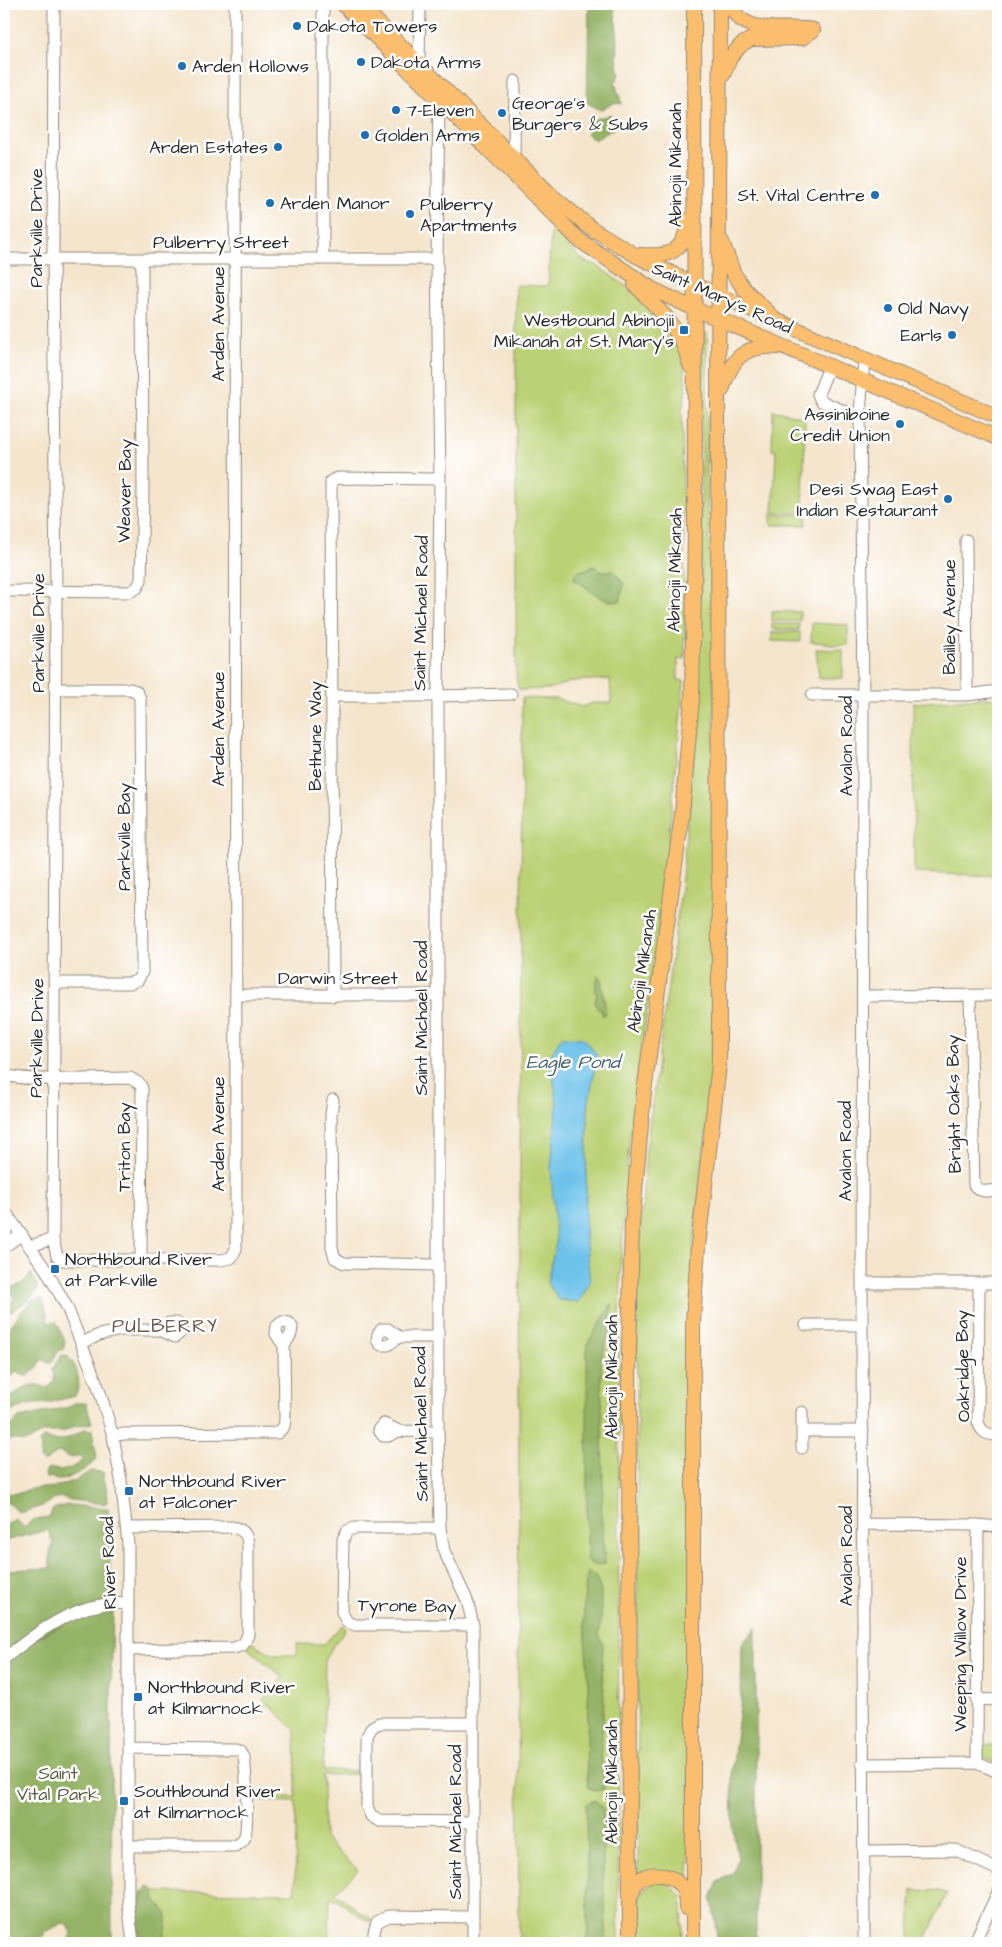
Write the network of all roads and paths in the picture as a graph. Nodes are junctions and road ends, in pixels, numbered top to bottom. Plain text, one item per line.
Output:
1 (54, 4) edge
2 (235, 4) edge
3 (322, 4) edge
4 (343, 4) edge
5 (359, 4) edge
6 (420, 4) edge
7 (694, 4) edge
8 (720, 4) edge
9 (729, 4) edge
10 (415, 67) junction
11 (515, 81) dead end
12 (720, 83) junction
13 (442, 94) junction
14 (511, 163) junction
15 (693, 197) junction
16 (719, 232) junction
17 (635, 255) junction
18 (4, 259) edge
19 (235, 259) junction
20 (323, 259) junction
21 (438, 259) junction
22 (54, 260) junction
23 (140, 260) junction
24 (619, 268) junction
25 (695, 286) junction
26 (718, 296) junction
27 (694, 309) junction
28 (718, 320) junction
29 (779, 322) junction
30 (788, 348) junction
31 (864, 358) junction
32 (829, 367) junction
33 (694, 378) junction
34 (862, 381) junction
35 (718, 403) junction
36 (860, 414) junction
37 (998, 417) edge
38 (998, 438) edge
39 (440, 479) junction
40 (966, 540) dead end
41 (4, 591) edge
42 (56, 591) junction
43 (55, 689) junction
44 (998, 691) edge
45 (511, 694) dead end
46 (812, 695) dead end
47 (863, 695) junction
48 (967, 695) junction
49 (333, 696) junction
50 (438, 696) junction
51 (55, 983) junction
52 (236, 995) junction
53 (439, 995) junction
54 (970, 995) junction
55 (998, 995) edge
56 (333, 996) junction
57 (863, 996) junction
58 (4, 1074) edge
59 (54, 1079) junction
60 (334, 1100) dead end
61 (998, 1190) edge
62 (4, 1210) edge
63 (22, 1234) junction
64 (53, 1239) junction
65 (30, 1246) junction
66 (4, 1247) edge
67 (141, 1260) junction
68 (437, 1265) junction
69 (862, 1283) junction
70 (979, 1283) junction
71 (998, 1283) edge
72 (806, 1325) dead end
73 (862, 1325) junction
74 (160, 1330) dead end
75 (399, 1337) dead end
76 (437, 1337) junction
77 (82, 1343) junction
78 (284, 1346) dead end
79 (802, 1412) dead end
80 (398, 1430) dead end
81 (802, 1430) junction
82 (863, 1431) junction
83 (438, 1432) junction
84 (998, 1435) edge
85 (113, 1436) junction
86 (802, 1448) dead end
87 (864, 1524) junction
88 (978, 1525) junction
89 (998, 1527) edge
90 (127, 1528) junction
91 (440, 1528) junction
92 (128, 1603) junction
93 (473, 1625) junction
94 (128, 1650) junction
95 (4, 1660) edge
96 (976, 1699) junction
97 (998, 1700) edge
98 (472, 1723) junction
99 (128, 1748) junction
100 (977, 1763) junction
101 (862, 1764) junction
102 (998, 1772) edge
103 (472, 1822) junction
104 (128, 1846) junction
105 (865, 1851) junction
106 (998, 1870) edge
107 (998, 1892) edge
108 (630, 1899) junction
109 (472, 1917) junction
110 (133, 1943) edge
111 (374, 1943) edge
112 (473, 1943) edge
113 (630, 1943) edge
114 (687, 1943) edge
115 (693, 1943) edge
116 (864, 1943) edge
117 (974, 1943) edge

1 - 22 street, Parkville Drive
2 - 19 street, Arden Avenue
3 - 20 street
4 - 10 main road, Saint Mary's Road
5 - 10 main road, Saint Mary's Road
6 - 10 street
7 - 15 main road, Abinojii Mikanah
8 - 12 main road
9 - 12 main road
10 - 13 main road, Saint Mary's Road
11 - 14 street
12 - 16 main road
13 - 14 main road, Saint Mary's Road
13 - 21 street, Saint Michael Road
14 - 17 main road, Saint Mary's Road
14 - 24 main road, Saint Mary's Road
15 - 17 main road
15 - 25 main road, Abinojii Mikanah
16 - 26 main road
16 - 29 main road
17 - 25 main road, Saint Mary's Road
18 - 22 street, Pulberry Street
19 - 20 street, Pulberry Street
19 - 23 street, Pulberry Street
19 - 52 street, Arden Avenue
20 - 21 street, Pulberry Street
21 - 39 street, Saint Michael Road
22 - 23 street, Pulberry Street
22 - 42 street, Parkville Drive
23 - 42 street, Weaver Bay
24 - 27 main road, Saint Mary's Road
24 - 33 main road
25 - 26 main road, Saint Mary's Road
25 - 27 main road, Abinojii Mikanah
26 - 28 main road
26 - 29 main road, Saint Mary's Road
27 - 28 main road, Saint Mary's Road
27 - 33 main road, Abinojii Mikanah
28 - 30 main road, Saint Mary's Road
28 - 35 main road
29 - 31 main road, Saint Mary's Road
30 - 32 main road, Saint Mary's Road
30 - 35 main road
31 - 34 street, Avalon Road
31 - 37 main road, Saint Mary's Road
32 - 34 main road, Saint Mary's Road
32 - 36 street
33 - 108 main road, Abinojii Mikanah
34 - 36 street, Avalon Road
34 - 38 main road, Saint Mary's Road
35 - 115 main road
36 - 47 street, Avalon Road
39 - 49 street, Bethune Way
39 - 50 street, Saint Michael Road
40 - 48 street, Bailley Avenue
41 - 42 street, Weaver Bay
42 - 43 street, Parkville Drive
43 - 51 street, Parkville Drive
43 - 51 street, Parkville Bay
44 - 48 street
45 - 50 street
46 - 47 street
47 - 48 street
47 - 57 street, Avalon Road
49 - 50 street
49 - 56 street, Bethune Way
50 - 53 street, Saint Michael Road
51 - 59 street, Parkville Drive
52 - 56 street, Darwin Street
52 - 67 street, Arden Avenue
53 - 56 street, Darwin Street
53 - 68 street, Saint Michael Road
54 - 55 street
54 - 57 street
54 - 61 street, Bright Oaks Bay
57 - 69 street, Avalon Road
58 - 59 street, Triton Bay
59 - 64 street, Parkville Drive
59 - 67 street, Triton Bay
60 - 68 street
62 - 63 street, River Road
63 - 65 street, River Road
63 - 66 street
64 - 65 street
64 - 67 street, Arden Avenue
65 - 77 street, River Road
68 - 76 street, Saint Michael Road
69 - 70 street
69 - 73 street, Avalon Road
70 - 71 street
70 - 84 street, Oakridge Bay
72 - 73 street
73 - 82 street, Avalon Road
74 - 77 street
75 - 76 street
76 - 83 street, Saint Michael Road
77 - 85 street, River Road
78 - 85 street
79 - 81 street
80 - 83 street
81 - 82 street
81 - 86 street
82 - 87 street, Avalon Road
83 - 91 street, Saint Michael Road
85 - 90 street, River Road
87 - 88 street
87 - 101 street, Avalon Road
88 - 89 street
88 - 96 street, Weeping Willow Drive
90 - 92 street, River Road
90 - 94 street
91 - 93 street, Saint Michael Road
91 - 93 street, Tyrone Bay
92 - 94 street, River Road
92 - 95 street
93 - 98 street, Saint Michael Road
94 - 99 street, River Road
96 - 97 street
96 - 100 street, Weeping Willow Drive
98 - 103 street, Saint Michael Road
98 - 103 street
99 - 104 street, River Road
99 - 104 street
100 - 101 street
100 - 102 street
101 - 105 street, Avalon Road
103 - 109 street, Saint Michael Road
104 - 110 street, River Road
105 - 106 street
105 - 116 street, Avalon Road
107 - 117 street
108 - 113 main road, Abinojii Mikanah
108 - 114 main road
109 - 111 street
109 - 112 street, Saint Michael Road

